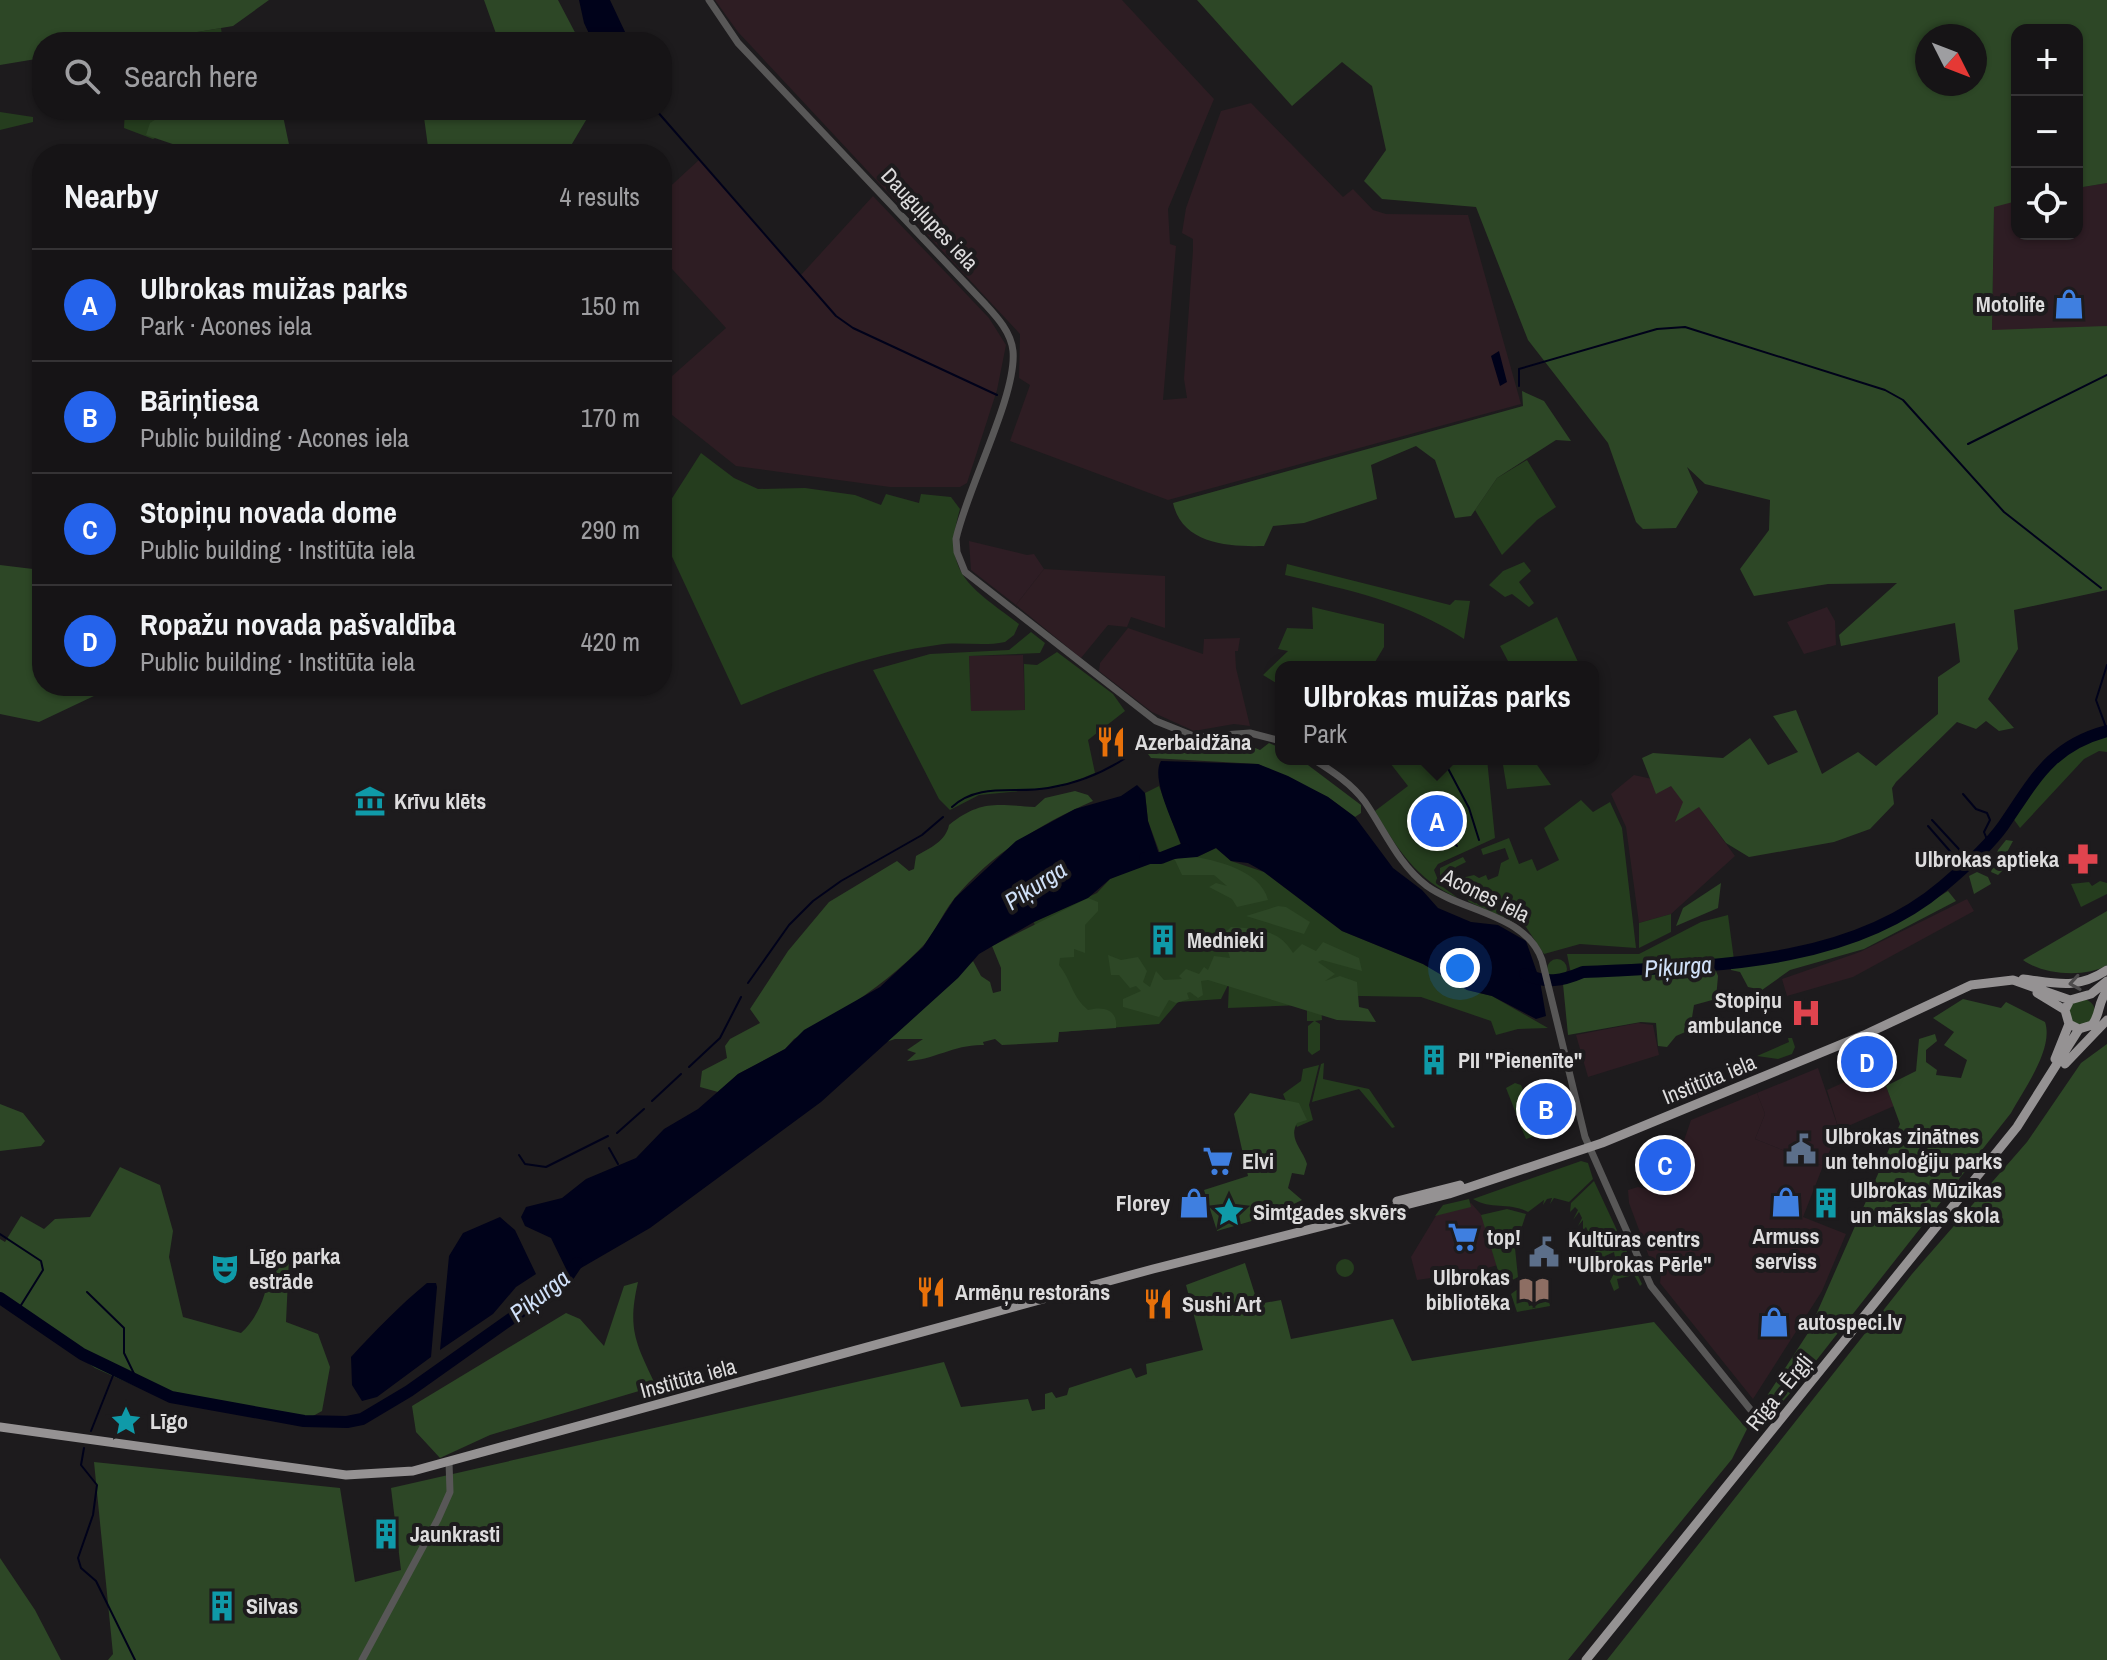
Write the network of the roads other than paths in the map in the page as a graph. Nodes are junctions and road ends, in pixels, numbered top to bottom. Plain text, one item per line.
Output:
1 (709, 0) edge
2 (1275, 739) edge
3 (1321, 765) edge
4 (2107, 970) edge
5 (2013, 980) junction
6 (2000, 981) junction
7 (2107, 981) edge
8 (2107, 991) edge
9 (2085, 996) junction
10 (2070, 1000) junction
11 (2097, 1007) junction
12 (2065, 1010) junction
13 (2107, 1020) edge
14 (2069, 1024) junction
15 (2079, 1029) junction
16 (2017, 1127) junction
17 (1589, 1147) junction
18 (1999, 1147) junction
19 (1750, 1409) dead end
20 (0, 1427) edge
21 (449, 1462) junction
22 (362, 1660) edge
23 (1586, 1660) edge

1 - 2 street, Dauguļupes iela
3 - 17 street, Acones iela
4 -> 5 main road
5 - 6 main road, Institūta iela
5 - 10 main road
6 - 12 main road
6 - 17 main road, Institūta iela
7 - 9 main road
8 - 11 main road
9 - 10 main road
9 - 11 main road
10 - 12 main road
11 - 15 main road
12 - 14 main road
13 - 16 main road
14 - 15 main road
14 - 18 main road, Rīga - Ērgļi
15 - 16 main road, Rīga - Ērgļi
16 - 18 main road, Rīga - Ērgļi
17 - 19 street, Acones iela
17 - 21 main road, Institūta iela
18 - 23 main road, Rīga - Ērgļi
20 - 21 main road, Institūta iela
21 - 22 street

